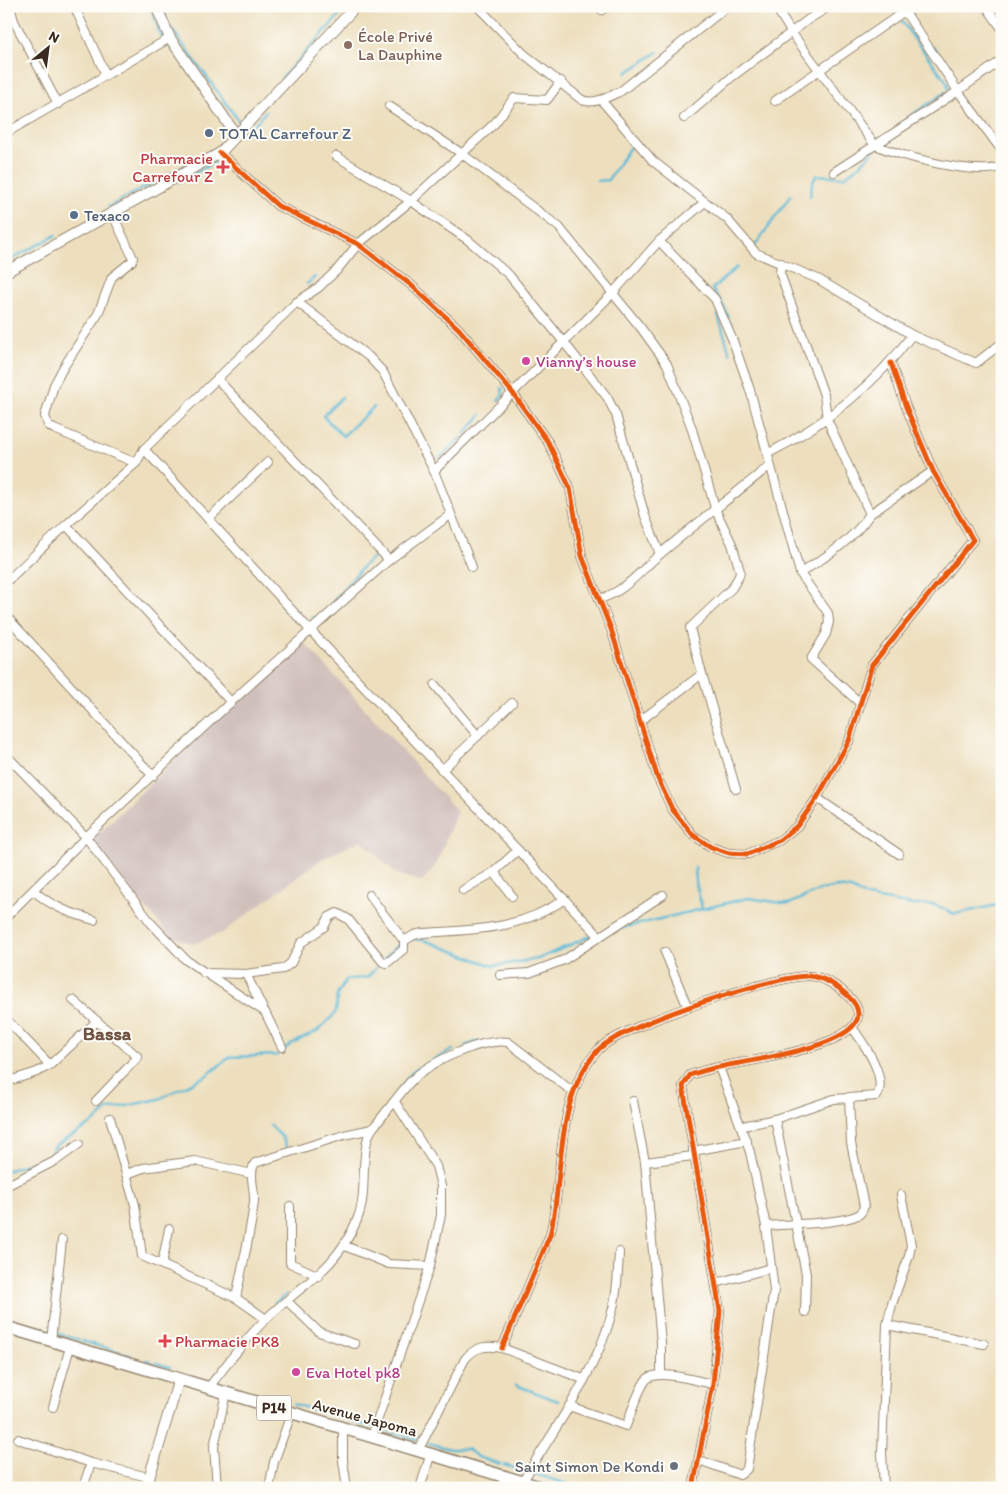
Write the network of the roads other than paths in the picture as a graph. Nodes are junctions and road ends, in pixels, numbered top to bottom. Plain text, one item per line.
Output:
1 (10, 6) edge
2 (74, 6) edge
3 (156, 6) edge
4 (356, 6) edge
5 (477, 6) edge
6 (728, 6) edge
7 (775, 6) edge
8 (830, 6) edge
9 (912, 6) edge
10 (986, 6) edge
11 (903, 9) edge
12 (10, 22) edge
13 (1002, 29) edge
14 (791, 32) junction
15 (170, 38) junction
16 (1002, 60) edge
17 (819, 71) junction
18 (106, 75) junction
19 (561, 81) junction
20 (958, 91) junction
21 (601, 100) junction
22 (775, 101) dead end
23 (58, 104) junction
24 (389, 106) dead end
25 (684, 118) dead end
26 (6, 133) edge
27 (236, 136) junction
28 (874, 144) junction
29 (1002, 151) edge
30 (220, 153) junction
31 (461, 153) junction
32 (336, 156) dead end
33 (1002, 166) edge
34 (834, 172) dead end
35 (411, 202) junction
36 (705, 202) junction
37 (112, 213) junction
38 (659, 241) junction
39 (358, 244) junction
40 (781, 263) junction
41 (6, 272) edge
42 (612, 294) junction
43 (297, 302) junction
44 (912, 335) junction
45 (563, 341) junction
46 (1002, 343) edge
47 (891, 364) junction
48 (218, 378) junction
49 (512, 392) junction
50 (827, 419) junction
51 (144, 449) junction
52 (767, 454) junction
53 (268, 462) dead end
54 (136, 463) junction
55 (769, 466) junction
56 (434, 471) junction
57 (933, 471) junction
58 (716, 510) junction
59 (870, 514) junction
60 (450, 515) junction
61 (208, 519) junction
62 (66, 525) junction
63 (660, 554) junction
64 (389, 560) junction
65 (472, 568) dead end
66 (800, 573) junction
67 (6, 582) edge
68 (599, 599) junction
69 (6, 616) edge
70 (310, 630) junction
71 (702, 674) junction
72 (436, 685) dead end
73 (231, 702) junction
74 (512, 703) dead end
75 (861, 704) junction
76 (640, 721) junction
77 (478, 736) junction
78 (6, 755) edge
79 (442, 770) junction
80 (153, 776) junction
81 (736, 788) dead end
82 (817, 798) junction
83 (86, 837) junction
84 (518, 850) junction
85 (899, 854) dead end
86 (494, 872) junction
87 (34, 890) junction
88 (464, 890) dead end
89 (663, 895) dead end
90 (369, 896) dead end
91 (512, 896) dead end
92 (565, 899) junction
93 (7, 915) edge
94 (94, 920) dead end
95 (599, 936) junction
96 (404, 941) junction
97 (665, 952) dead end
98 (202, 973) junction
99 (246, 974) junction
100 (500, 975) dead end
101 (73, 1000) dead end
102 (688, 1008) junction
103 (6, 1019) edge
104 (271, 1020) junction
105 (97, 1021) junction
106 (852, 1027) junction
107 (282, 1047) dead end
108 (50, 1065) junction
109 (718, 1067) junction
110 (6, 1082) edge
111 (573, 1092) junction
112 (849, 1097) junction
113 (96, 1101) dead end
114 (395, 1102) junction
115 (633, 1102) dead end
116 (110, 1118) dead end
117 (775, 1119) junction
118 (742, 1126) junction
119 (372, 1129) junction
120 (747, 1141) junction
121 (79, 1144) dead end
122 (693, 1153) junction
123 (645, 1162) junction
124 (127, 1174) junction
125 (252, 1174) junction
126 (6, 1186) edge
127 (901, 1195) dead end
128 (290, 1206) dead end
129 (796, 1224) junction
130 (766, 1226) junction
131 (169, 1229) dead end
132 (62, 1240) dead end
133 (345, 1246) junction
134 (619, 1252) dead end
135 (162, 1264) junction
136 (430, 1266) junction
137 (771, 1268) junction
138 (319, 1276) junction
139 (716, 1283) junction
140 (236, 1298) junction
141 (287, 1301) junction
142 (805, 1312) dead end
143 (266, 1319) junction
144 (887, 1325) junction
145 (6, 1327) edge
146 (51, 1341) junction
147 (355, 1344) dead end
148 (984, 1344) dead end
149 (70, 1347) junction
150 (502, 1348) junction
151 (661, 1374) junction
152 (179, 1379) junction
153 (583, 1379) junction
154 (713, 1384) junction
155 (208, 1388) junction
156 (226, 1393) junction
157 (569, 1406) junction
158 (53, 1407) dead end
159 (292, 1414) junction
160 (343, 1428) junction
161 (372, 1436) junction
162 (18, 1439) dead end
163 (419, 1449) junction
164 (431, 1453) junction
165 (699, 1460) junction
166 (91, 1463) junction
167 (522, 1481) junction
168 (147, 1483) edge
169 (83, 1488) edge
170 (217, 1488) edge
171 (269, 1488) edge
172 (347, 1488) edge
173 (420, 1488) edge
174 (543, 1488) edge
175 (693, 1488) edge
176 (884, 1488) edge

1 - 12 street
2 - 18 street
3 - 15 main road
4 - 27 main road
5 - 19 street
6 - 21 street
7 - 14 street
8 - 14 street
9 - 11 street
10 - 13 street
11 - 17 street
11 - 20 street
12 - 23 street
14 - 17 street
14 - 25 street
15 - 18 street
15 - 27 main road
16 - 20 street
17 - 22 street
17 - 28 street
18 - 23 street
19 - 21 street
19 - 31 street
20 - 28 street
20 - 29 street
21 - 36 street
23 - 26 street
24 - 31 street
27 - 30 main road
28 - 33 street
28 - 34 street
30 - 37 main road
30 - 39 street
31 - 35 street
31 - 42 street
32 - 35 street
35 - 39 street
35 - 45 street
36 - 38 street
36 - 40 street
37 - 41 main road
37 - 54 street
38 - 42 street
38 - 52 street
39 - 43 street
39 - 49 street
40 - 44 street
40 - 50 street
42 - 45 street
42 - 58 street
43 - 48 street
43 - 56 street
44 - 46 street
44 - 47 street
45 - 49 street
45 - 63 street
47 - 50 street
47 - 57 street
48 - 51 street
48 - 64 street
49 - 56 street
49 - 68 street
50 - 52 street
50 - 59 street
51 - 54 street
51 - 61 street
52 - 55 street
53 - 61 street
54 - 62 street
55 - 58 street
55 - 66 street
56 - 60 street
57 - 59 street
57 - 75 street
58 - 63 street
58 - 71 street
59 - 66 street
60 - 64 street
60 - 65 street
61 - 70 street
62 - 67 street
62 - 73 street
63 - 68 street
64 - 70 street
66 - 75 street
68 - 76 street
69 - 80 street
70 - 73 street
70 - 79 street
71 - 76 street
71 - 81 street
72 - 77 street
73 - 80 street
74 - 77 street
75 - 82 street
76 - 82 street
77 - 79 street
78 - 83 street
79 - 84 street
80 - 83 street
82 - 85 street
83 - 87 street
83 - 98 street
84 - 86 street
84 - 92 street
86 - 88 street
86 - 91 street
87 - 93 street
87 - 94 street
89 - 95 street
90 - 96 street
92 - 95 street
92 - 96 street
95 - 100 street
96 - 99 street
97 - 102 street
98 - 99 street
98 - 104 street
99 - 104 street
101 - 105 street
102 - 106 street
102 - 111 street
103 - 108 street
104 - 107 street
105 - 108 street
105 - 113 street
106 - 109 street
106 - 112 street
108 - 110 street
109 - 118 street
109 - 122 street
111 - 114 street
111 - 150 street
112 - 117 street
112 - 129 street
114 - 119 street
114 - 136 street
115 - 123 street
116 - 124 street
117 - 118 street
117 - 129 street
118 - 120 street
119 - 125 street
119 - 133 street
120 - 122 street
120 - 130 street
121 - 126 street
122 - 123 street
122 - 139 street
123 - 151 street
124 - 125 street
124 - 135 street
125 - 140 street
127 - 144 street
128 - 138 street
129 - 130 street
129 - 142 street
130 - 137 street
131 - 135 street
132 - 146 street
133 - 136 street
133 - 138 street
134 - 153 street
135 - 140 street
136 - 161 street
137 - 139 street
137 - 165 street
138 - 141 street
139 - 154 street
140 - 143 street
141 - 143 street
141 - 147 street
143 - 155 street
144 - 148 street
144 - 176 street
145 - 146 main road, Avenue Japoma / P14
146 - 149 main road, Avenue Japoma / P14
149 - 152 main road, Avenue Japoma / P14
149 - 158 street
150 - 153 street
150 - 163 street
151 - 154 street
151 - 157 street
152 - 155 main road, Avenue Japoma / P14
152 - 168 main road
153 - 157 street
154 - 165 street
155 - 156 main road, Avenue Japoma / P14
156 - 159 main road, Avenue Japoma / P14
156 - 170 street
157 - 167 street
159 - 160 main road, Avenue Japoma / P14
159 - 171 street
160 - 161 main road, Avenue Japoma / P14
160 - 172 street
161 - 163 main road, Avenue Japoma / P14
162 - 166 street
163 - 164 main road, Avenue Japoma / P14
164 - 167 main road, Avenue Japoma / P14
164 - 173 street
165 - 175 street
166 - 168 street
166 - 169 street
167 - 174 main road, Avenue Japoma / P14

